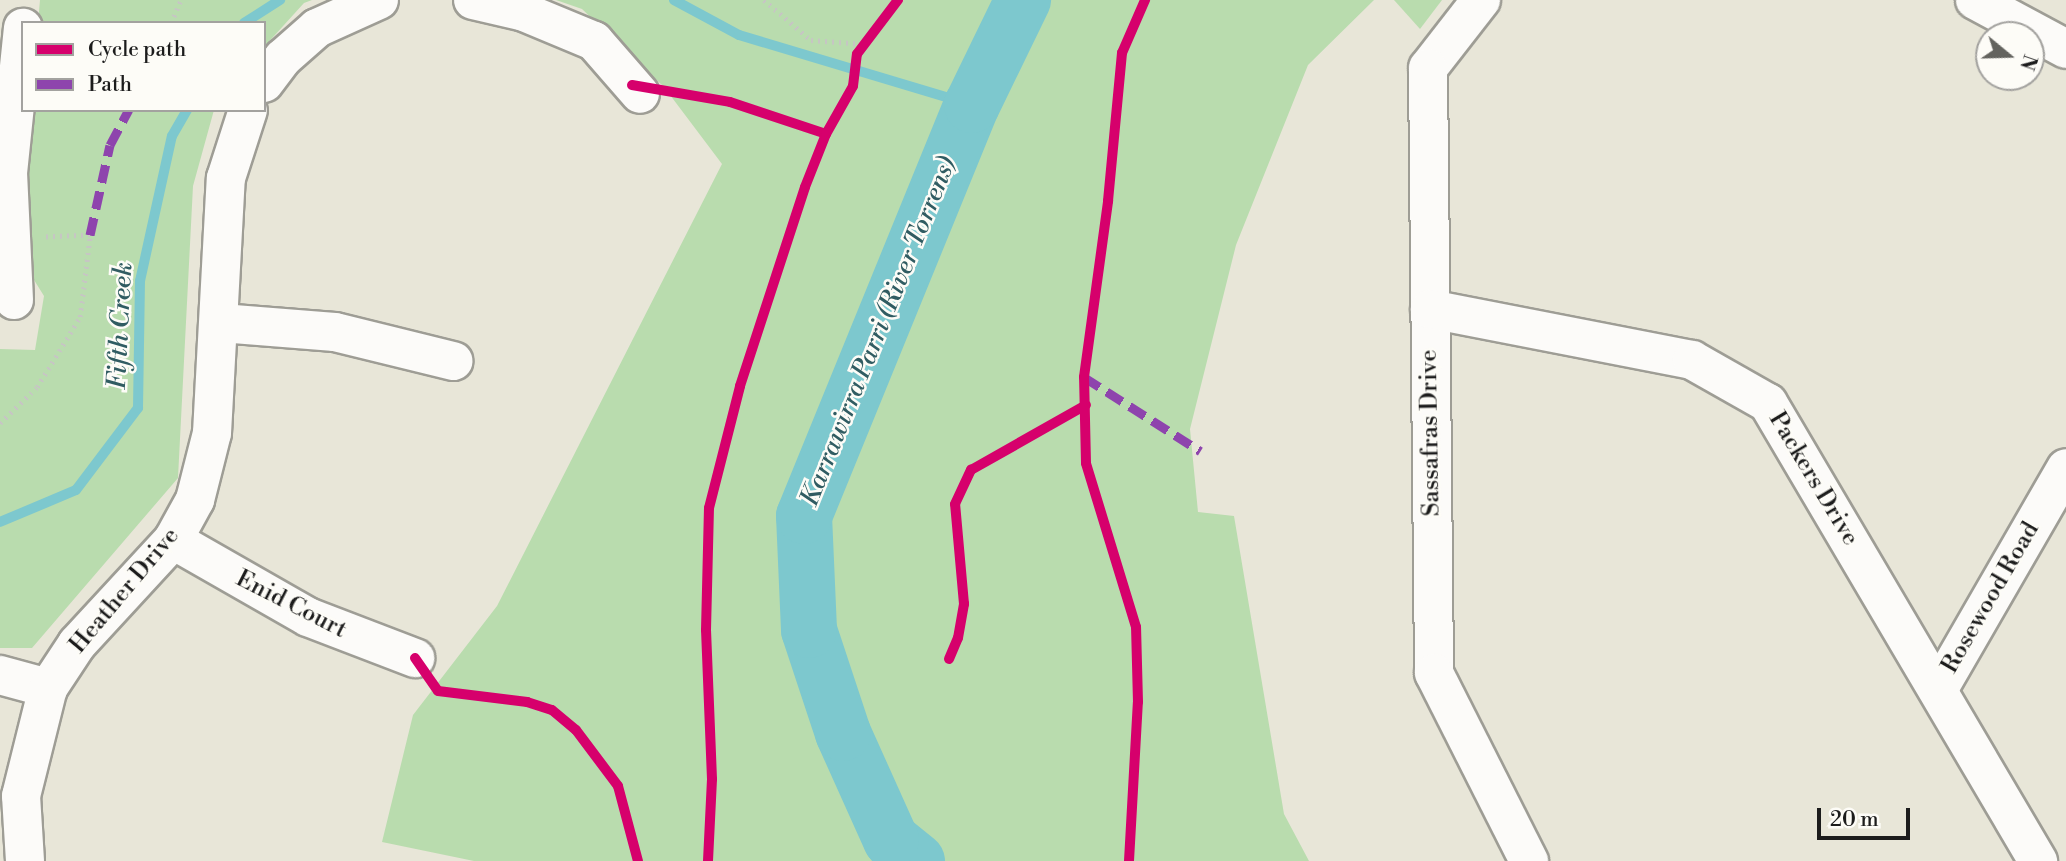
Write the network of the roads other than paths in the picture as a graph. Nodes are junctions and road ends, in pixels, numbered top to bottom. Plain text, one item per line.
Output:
1 (27, 0) edge
2 (379, 0) edge
3 (473, 0) edge
4 (1481, 0) edge
5 (1975, 0) edge
6 (24, 21) edge
7 (21, 45) edge
8 (2066, 49) edge
9 (266, 80) edge
10 (640, 94) dead end
11 (247, 112) edge
12 (14, 300) dead end
13 (1430, 309) junction
14 (221, 323) junction
15 (453, 361) dead end
16 (2066, 468) edge
17 (173, 540) junction
18 (415, 658) dead end
19 (0, 675) edge
20 (48, 688) junction
21 (1938, 690) junction
22 (25, 861) edge
23 (1529, 861) edge
24 (2038, 861) edge

1 - 6 street
2 - 9 street
3 - 10 street
4 - 13 street, Sassafras Drive
5 - 8 street
7 - 12 street
11 - 14 street, Heather Drive
13 - 21 street, Packers Drive
13 - 23 street, Sassafras Drive
14 - 15 street
14 - 17 street, Heather Drive
16 - 21 street, Rosewood Road
17 - 18 street, Enid Court
17 - 20 street, Heather Drive
19 - 20 street
20 - 22 street, Heather Drive
21 - 24 street, Packers Drive

